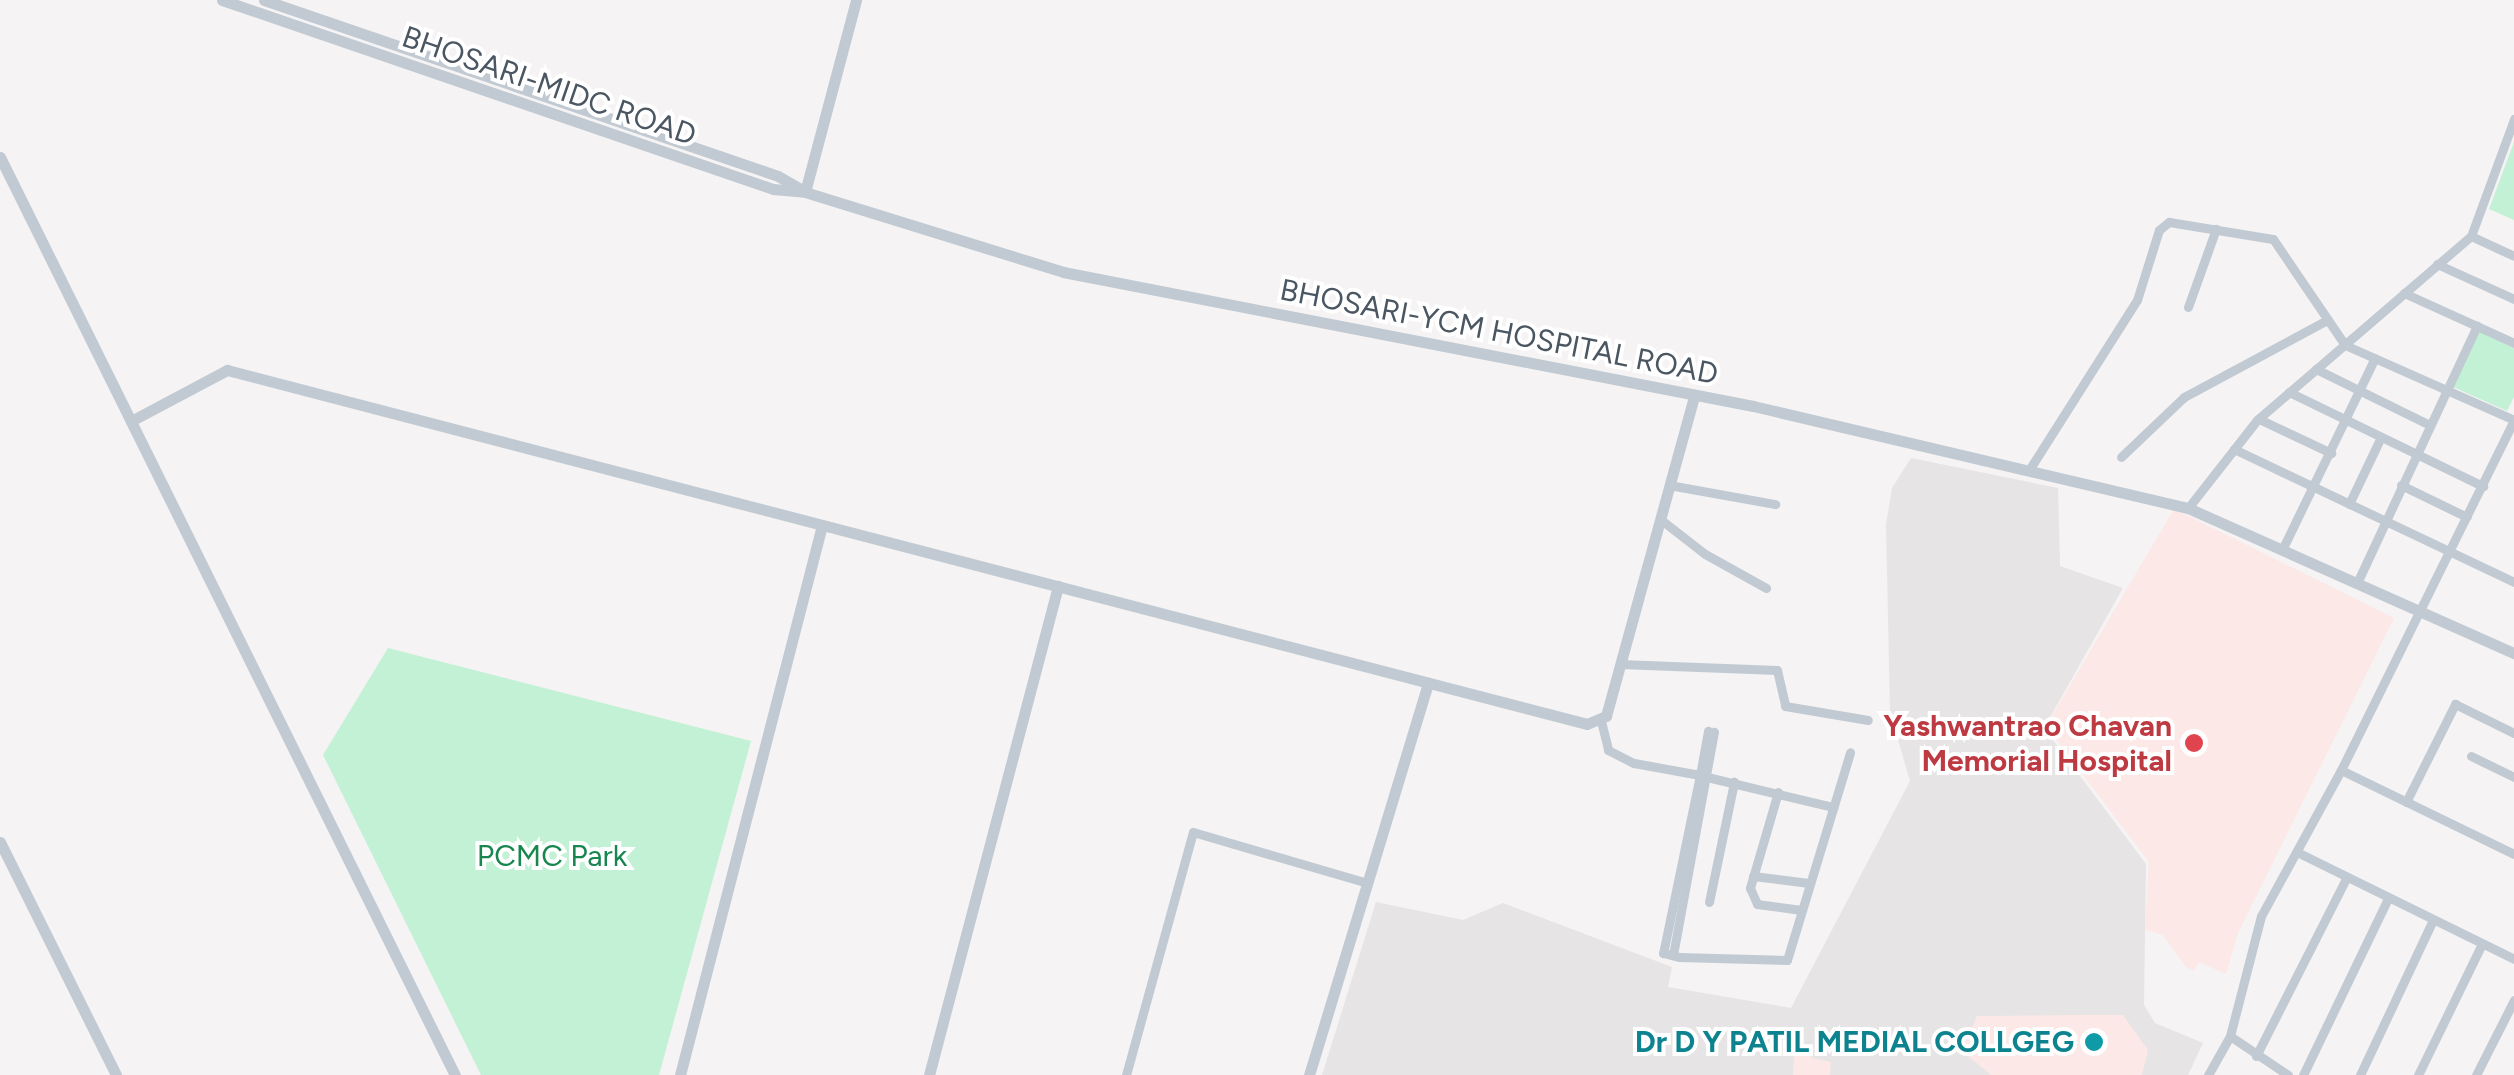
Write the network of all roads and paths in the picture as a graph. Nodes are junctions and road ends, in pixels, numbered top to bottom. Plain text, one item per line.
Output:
1 (222, 0) edge
2 (264, 0) edge
3 (856, 0) edge
4 (2514, 119) edge
5 (0, 157) edge
6 (806, 192) junction
7 (2216, 230) junction
8 (2471, 236) junction
9 (2514, 256) edge
10 (2438, 264) junction
11 (2404, 293) junction
12 (2514, 300) edge
13 (2188, 306) dead end
14 (2327, 320) junction
15 (2477, 326) junction
16 (2514, 343) edge
17 (2345, 345) junction
18 (2375, 358) junction
19 (2316, 369) junction
20 (2443, 388) junction
21 (2359, 390) junction
22 (2289, 392) junction
23 (1694, 397) junction
24 (2259, 419) junction
25 (2347, 420) junction
26 (131, 421) junction
27 (2428, 424) junction
28 (2381, 437) junction
29 (2234, 449) junction
30 (2500, 451) junction
31 (2331, 453) junction
32 (2414, 453) junction
33 (2121, 456) dead end
34 (2514, 458) edge
35 (2029, 470) junction
36 (1670, 484) junction
37 (2400, 485) junction
38 (2482, 486) junction
39 (2315, 488) junction
40 (1776, 504) dead end
41 (2350, 504) junction
42 (2188, 508) junction
43 (2467, 517) junction
44 (1660, 519) junction
45 (2386, 520) junction
46 (822, 525) junction
47 (2282, 550) junction
48 (2450, 551) junction
49 (2514, 581) edge
50 (2356, 582) junction
51 (1058, 586) junction
52 (1766, 588) dead end
53 (2420, 611) junction
54 (2514, 653) edge
55 (1620, 664) junction
56 (1428, 682) junction
57 (1600, 720) junction
58 (1868, 720) dead end
59 (1711, 731) dead end
60 (2514, 733) edge
61 (1850, 752) dead end
62 (2471, 756) dead end
63 (2341, 770) junction
64 (1703, 776) junction
65 (2514, 778) edge
66 (1734, 782) junction
67 (1778, 792) junction
68 (2406, 802) junction
69 (1833, 807) junction
70 (2514, 838) edge
71 (0, 842) edge
72 (2297, 852) junction
73 (2511, 852) edge
74 (1753, 876) junction
75 (2346, 877) junction
76 (1367, 883) junction
77 (1809, 883) junction
78 (2388, 898) junction
79 (1709, 902) dead end
80 (1802, 910) junction
81 (2433, 920) junction
82 (2482, 944) junction
83 (2514, 959) edge
84 (2514, 1000) edge
85 (2230, 1036) junction
86 (2256, 1056) junction
87 (116, 1075) edge
88 (455, 1075) edge
89 (680, 1075) edge
90 (929, 1075) edge
91 (1126, 1075) edge
92 (1308, 1075) edge
93 (2208, 1075) edge
94 (2288, 1075) edge
95 (2303, 1075) edge
96 (2360, 1075) edge
97 (2418, 1075) edge
98 (2476, 1075) edge

1 - 6 street, BHOSARI-MIDC ROAD
2 - 6 street, BHOSARI-MIDC ROAD
3 - 6 street
4 - 8 street
5 - 26 street
6 - 23 street, BHOSARI-YCM HOSPITAL ROAD
7 - 13 street
7 - 14 street
7 - 35 street
8 - 9 street
8 - 10 street
10 - 11 street
10 - 12 street
11 - 15 street
11 - 17 street
14 - 17 street
14 - 33 street
15 - 16 street
15 - 20 street
17 - 18 street
17 - 19 street
18 - 20 street
18 - 21 street
19 - 21 street
19 - 22 street
20 - 27 street
20 - 30 street
21 - 25 street
21 - 27 street
22 - 24 street
22 - 25 street
23 - 35 street, BHOSARI-YCM HOSPITAL ROAD
23 - 36 street
24 - 29 street
24 - 31 street
25 - 28 street
25 - 31 street
26 - 46 street
26 - 88 street
27 - 32 street
28 - 32 street
28 - 41 street
29 - 39 street
29 - 42 street
30 - 34 street
30 - 38 street
31 - 39 street
32 - 37 street
32 - 38 street
35 - 42 street, BHOSARI-YCM HOSPITAL ROAD
36 - 40 street
36 - 44 street
37 - 43 street
37 - 45 street
38 - 43 street
39 - 41 street
39 - 47 street
41 - 45 street
42 - 47 street, BHOSARI-YCM HOSPITAL ROAD
43 - 48 street
44 - 52 street
44 - 55 street
45 - 48 street
45 - 50 street
46 - 51 street
46 - 89 street
47 - 50 street, BHOSARI-YCM HOSPITAL ROAD
48 - 49 street
48 - 53 street
50 - 53 street, BHOSARI-YCM HOSPITAL ROAD
51 - 56 street
51 - 90 street
53 - 54 street
53 - 63 street
55 - 57 street
55 - 58 street
56 - 57 street
56 - 76 street
57 - 64 street
59 - 64 street
60 - 68 street
61 - 69 street
62 - 65 street
63 - 68 street
63 - 72 street
64 - 66 street
64 - 80 street
66 - 67 street
66 - 79 street
67 - 69 street
67 - 74 street
68 - 73 street
69 - 77 street
70 - 73 street
71 - 87 street
72 - 75 street
72 - 85 street
74 - 77 street
74 - 80 street
75 - 78 street
75 - 86 street
76 - 91 street
76 - 92 street
77 - 80 street
78 - 81 street
78 - 95 street
81 - 82 street
81 - 96 street
82 - 83 street
82 - 97 street
84 - 98 street
85 - 86 street
85 - 93 street
86 - 94 street

